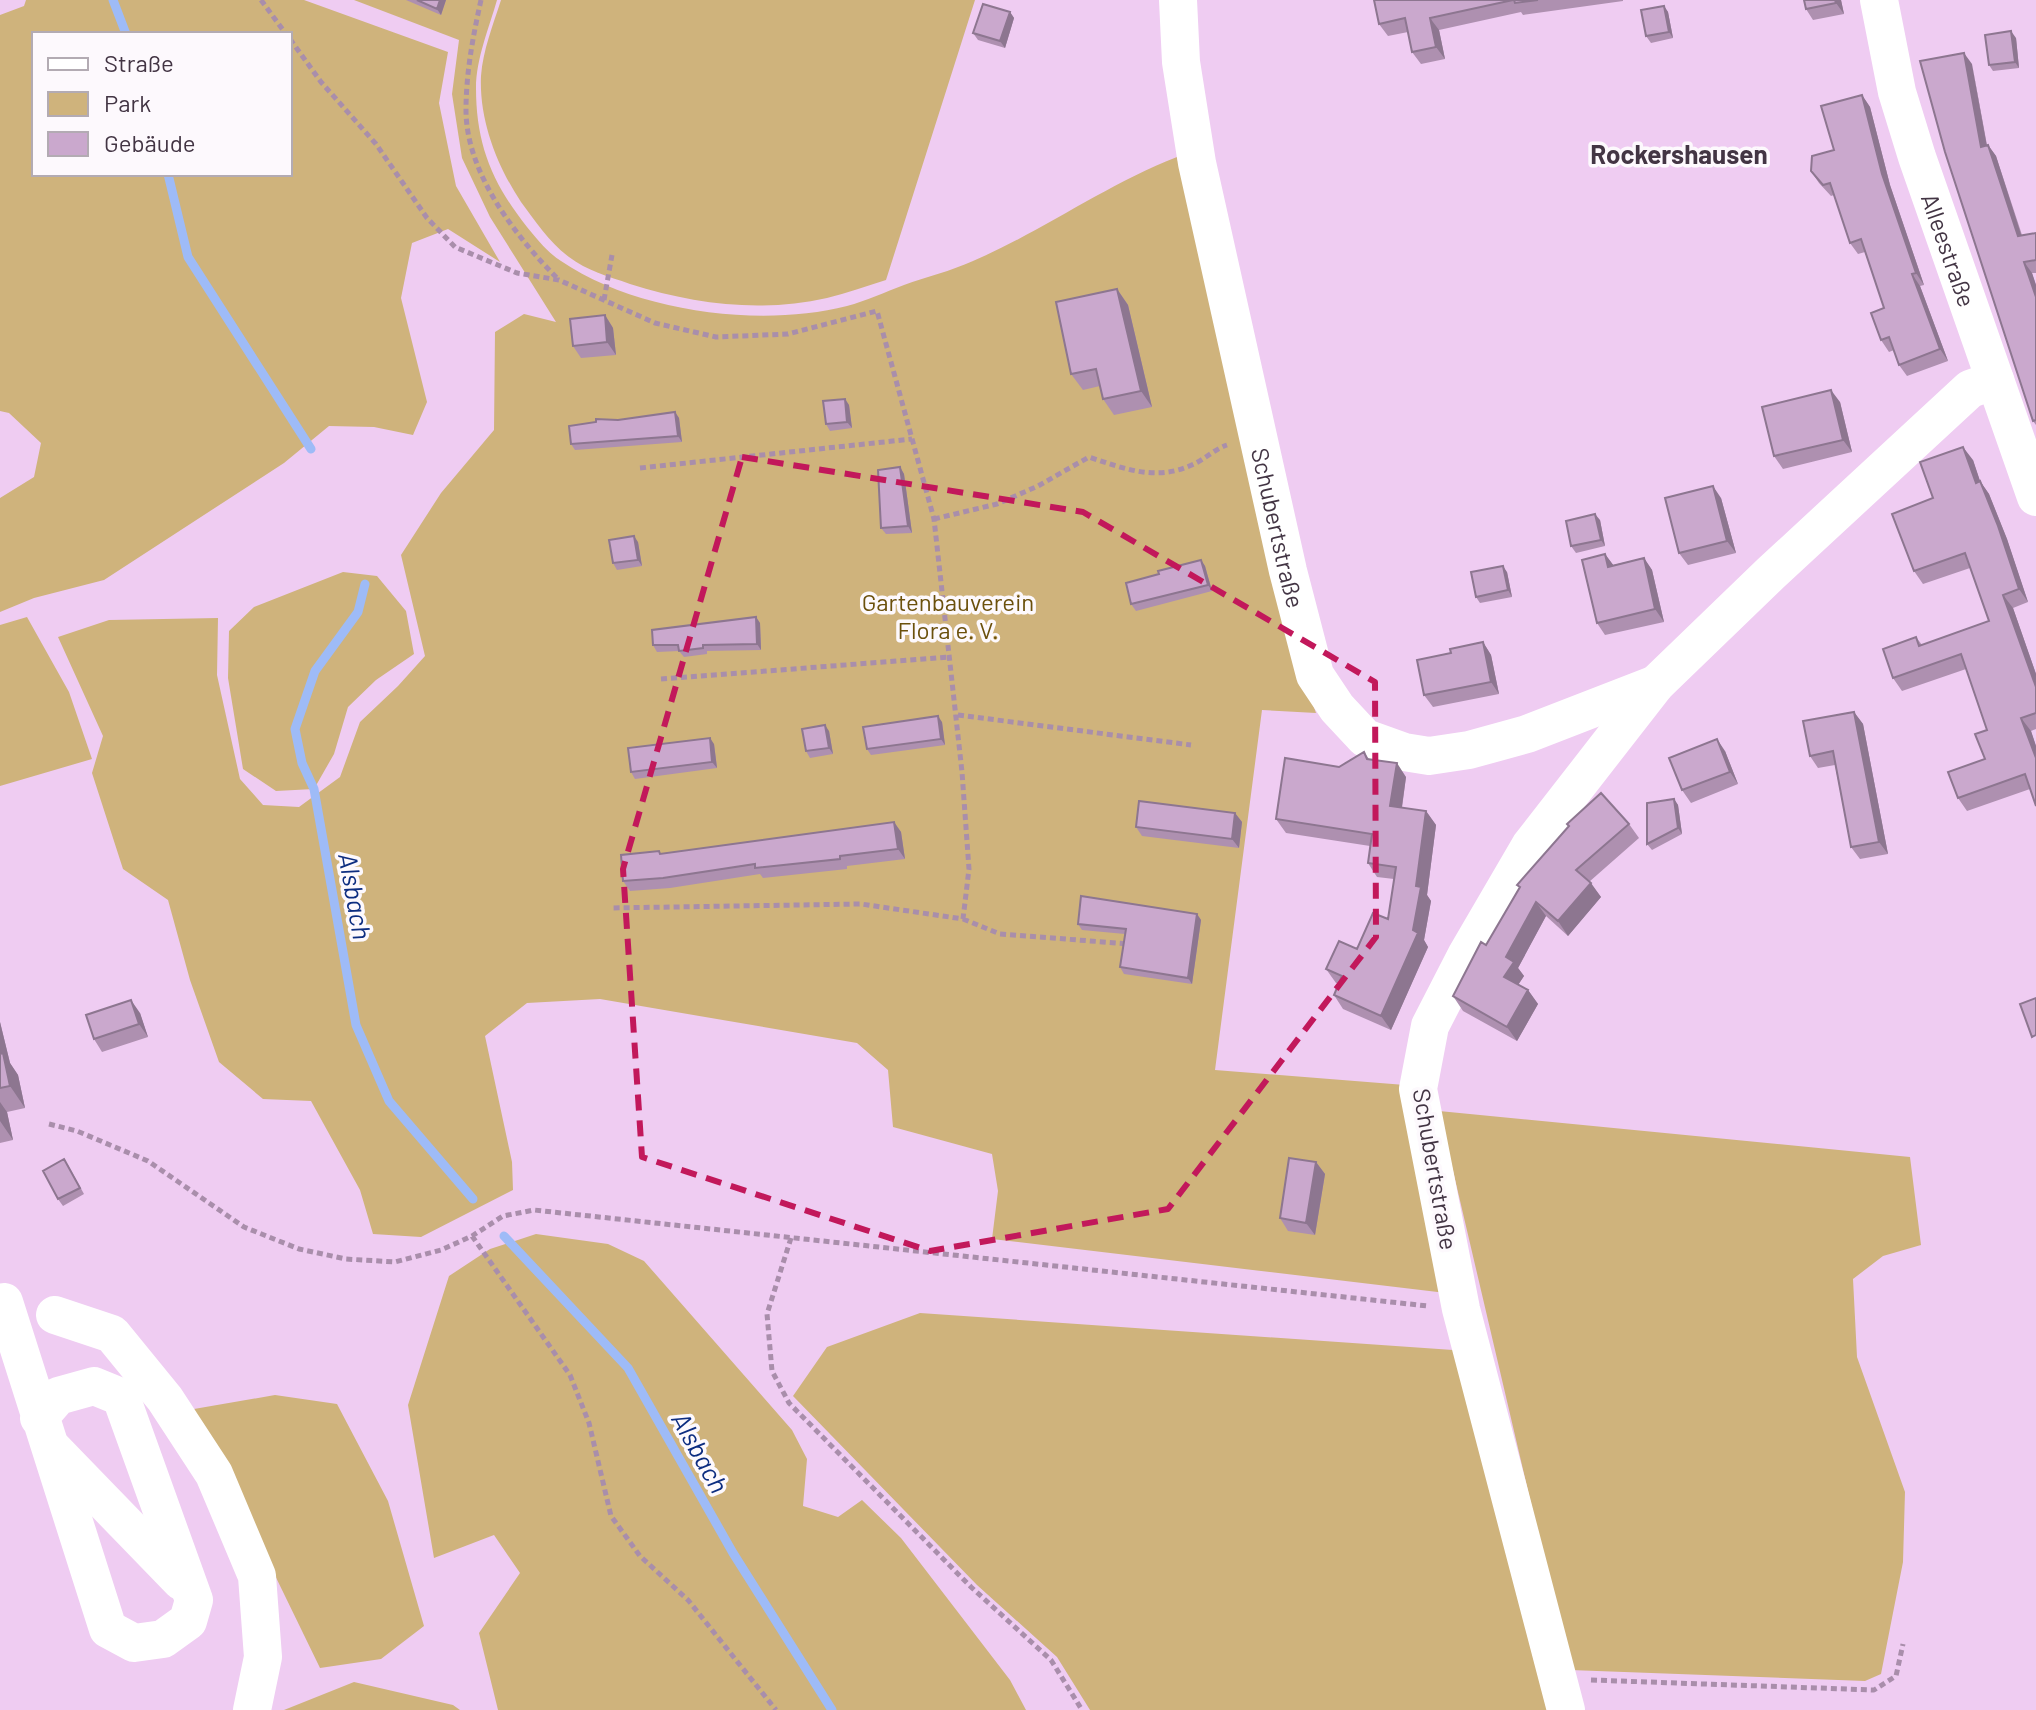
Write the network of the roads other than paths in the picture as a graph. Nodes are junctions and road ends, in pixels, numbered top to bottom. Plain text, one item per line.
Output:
1 (1178, 0) edge
2 (1879, 0) edge
3 (1995, 380) junction
4 (2033, 481) edge
5 (1656, 684) junction
6 (4, 1302) dead end
7 (55, 1315) dead end
8 (127, 1414) junction
9 (42, 1430) junction
10 (156, 1494) junction
11 (113, 1510) junction
12 (73, 1524) junction
13 (191, 1590) junction
14 (100, 1606) junction
15 (1562, 1695) edge
16 (252, 1710) edge

1 - 5 street, Schubertstraße
2 - 3 street, Alleestraße
3 - 4 street, Alleestraße
3 - 5 street, Schubertstraße
5 - 15 street, Schubertstraße
6 - 9 street
7 - 16 street
8 - 9 street
8 - 10 street
8 - 11 street
9 - 11 street
9 - 12 street
10 - 11 street
10 - 13 street
11 - 12 street
11 - 13 street
11 - 14 street
12 - 14 street
13 - 14 street

